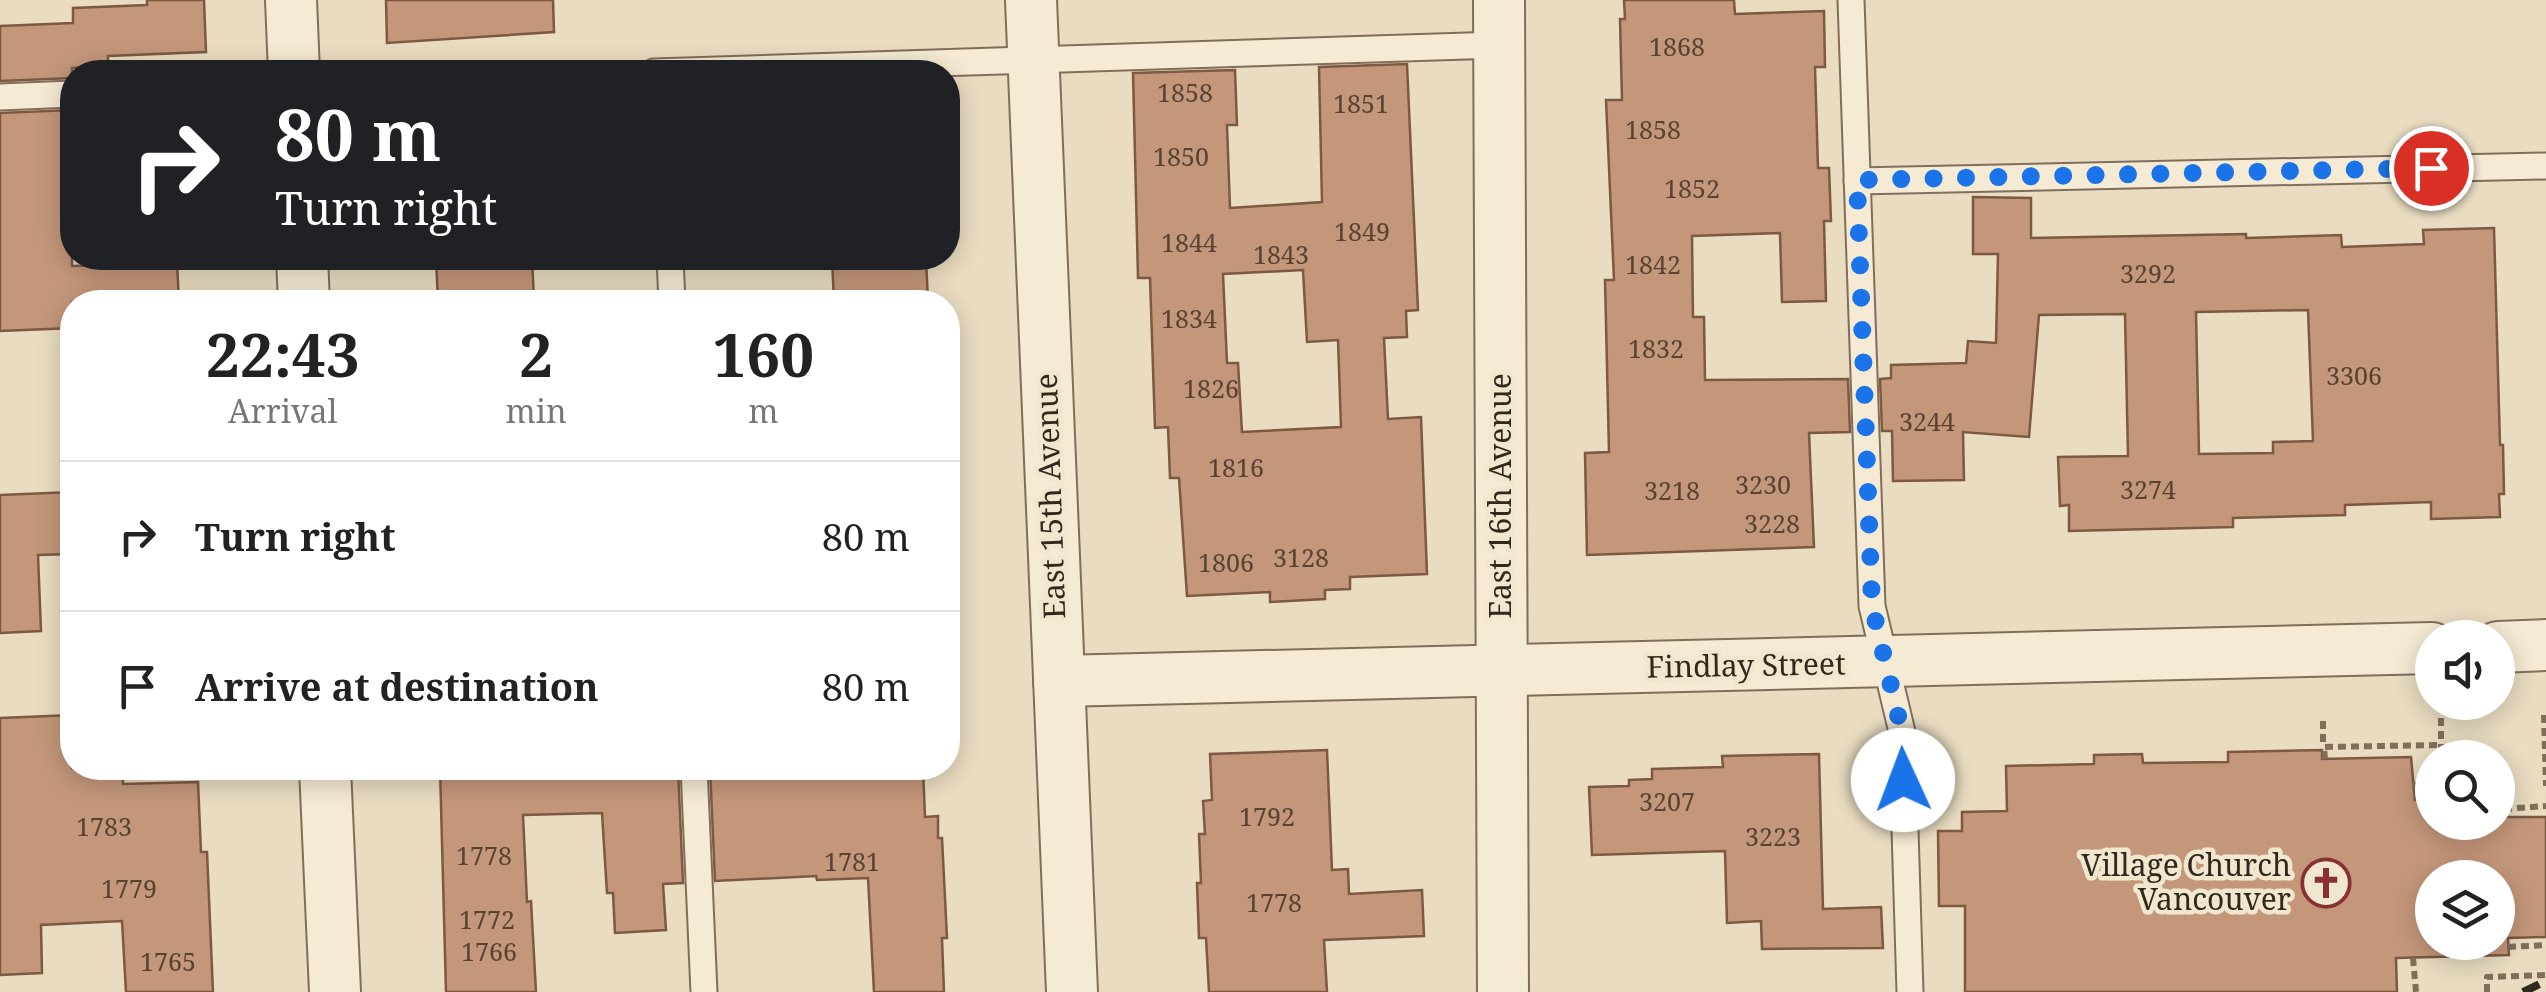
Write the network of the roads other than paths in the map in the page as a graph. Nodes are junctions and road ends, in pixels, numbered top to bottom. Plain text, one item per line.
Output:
1 (290, 0) edge
2 (1030, 0) edge
3 (1851, 0) edge
4 (1499, 23) edge
5 (1032, 59) junction
6 (293, 60) edge
7 (960, 62) edge
8 (60, 94) edge
9 (0, 97) edge
10 (2546, 166) edge
11 (1857, 180) junction
12 (2546, 646) edge
13 (2515, 647) edge
14 (2415, 648) edge
15 (1885, 662) junction
16 (1502, 672) junction
17 (1058, 681) junction
18 (325, 780) edge
19 (695, 780) edge
20 (334, 992) edge
21 (704, 992) edge
22 (1072, 992) edge
23 (1503, 992) edge
24 (1910, 992) edge

1 - 6 street
2 - 5 street, East 15th Avenue
3 - 11 lane
4 - 5 lane
4 - 16 street, East 16th Avenue
5 - 7 lane
5 - 17 street, East 15th Avenue
8 - 9 lane
10 - 11 lane
11 - 15 lane
12 - 13 street
14 - 15 street, Findlay Street
15 - 16 street, Findlay Street
15 - 24 lane
16 - 17 street, Findlay Street
16 - 23 street, East 16th Avenue
17 - 22 street, East 15th Avenue
18 - 20 street
19 - 21 lane

